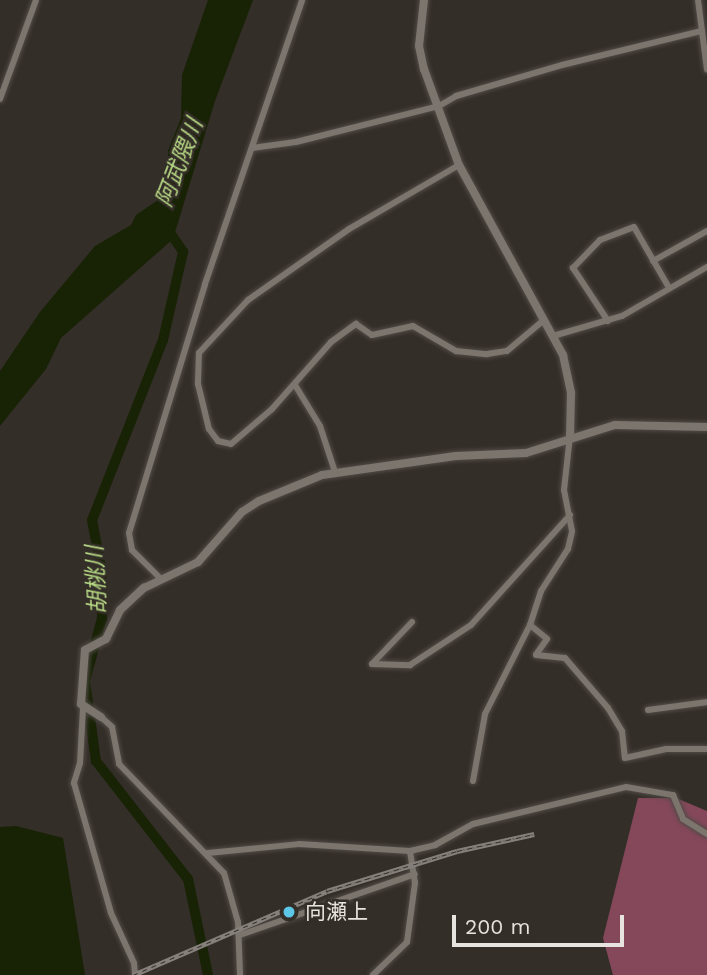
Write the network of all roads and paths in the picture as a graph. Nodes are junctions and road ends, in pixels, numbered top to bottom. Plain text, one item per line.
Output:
1 (36, 0) edge
2 (302, 0) edge
3 (424, 0) edge
4 (698, 0) edge
5 (702, 31) junction
6 (707, 69) edge
7 (0, 99) edge
8 (439, 106) junction
9 (252, 148) junction
10 (459, 165) junction
11 (707, 231) edge
12 (653, 261) junction
13 (707, 267) edge
14 (668, 286) junction
15 (544, 320) junction
16 (608, 321) junction
17 (553, 336) junction
18 (295, 385) junction
19 (707, 427) edge
20 (570, 436) junction
21 (335, 472) junction
22 (570, 514) junction
23 (161, 579) junction
24 (412, 622) dead end
25 (530, 625) junction
26 (707, 702) edge
27 (648, 710) dead end
28 (91, 713) junction
29 (707, 749) edge
30 (473, 781) dead end
31 (707, 834) edge
32 (411, 851) junction
33 (208, 853) junction
34 (415, 873) junction
35 (240, 935) junction
36 (135, 975) edge
37 (240, 975) edge
38 (373, 975) edge

1 - 7 street
2 - 9 street
3 - 8 street
4 - 5 street
5 - 6 street
5 - 8 street
8 - 9 street
8 - 10 street
9 - 23 street
10 - 15 street
10 - 18 street
11 - 12 street
12 - 14 street
12 - 16 street
13 - 14 street
14 - 16 street
15 - 17 street
15 - 18 street
16 - 17 street
17 - 20 street
18 - 21 street
19 - 20 street
20 - 21 street
20 - 22 street
21 - 23 street
22 - 24 street
22 - 25 street
23 - 28 street
25 - 29 street
25 - 30 street
26 - 27 street
28 - 33 street
28 - 36 street
31 - 32 street
32 - 33 street
32 - 34 street
33 - 35 street
34 - 35 street
34 - 38 street
35 - 37 street

